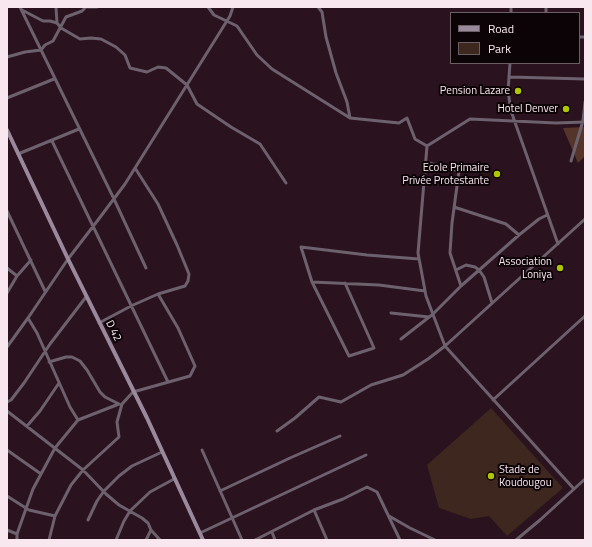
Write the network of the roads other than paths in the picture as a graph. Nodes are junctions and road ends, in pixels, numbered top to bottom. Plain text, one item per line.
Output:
1 (56, 7) edge
2 (87, 7) edge
3 (97, 7) edge
4 (208, 7) edge
5 (233, 7) edge
6 (318, 7) edge
7 (21, 9) edge
8 (227, 20) junction
9 (57, 23) junction
10 (61, 28) junction
11 (41, 50) junction
12 (7, 57) edge
13 (510, 64) edge
14 (510, 77) junction
15 (54, 79) junction
16 (585, 79) edge
17 (187, 85) junction
18 (7, 98) edge
19 (585, 102) edge
20 (350, 118) junction
21 (514, 121) junction
22 (584, 121) edge
23 (7, 130) edge
24 (79, 130) junction
25 (52, 141) junction
26 (427, 146) junction
27 (18, 154) junction
28 (571, 161) dead end
29 (425, 162) junction
30 (135, 168) junction
31 (286, 183) dead end
32 (114, 199) junction
33 (454, 207) junction
34 (7, 211) edge
35 (548, 215) junction
36 (585, 219) edge
37 (93, 227) junction
38 (519, 235) junction
39 (558, 244) junction
40 (68, 259) junction
41 (419, 259) junction
42 (31, 260) junction
43 (7, 268) edge
44 (146, 268) dead end
45 (456, 270) junction
46 (479, 270) junction
47 (17, 276) junction
48 (312, 282) junction
49 (345, 283) junction
50 (461, 286) junction
51 (45, 291) junction
52 (425, 291) junction
53 (7, 293) edge
54 (158, 294) junction
55 (86, 297) junction
56 (492, 303) junction
57 (131, 306) junction
58 (391, 313) dead end
59 (433, 314) junction
60 (585, 316) edge
61 (429, 317) junction
62 (28, 318) junction
63 (99, 323) junction
64 (401, 339) dead end
65 (445, 346) junction
66 (7, 347) edge
67 (44, 352) junction
68 (49, 362) junction
69 (168, 382) junction
70 (59, 383) junction
71 (133, 392) junction
72 (493, 400) junction
73 (7, 402) edge
74 (123, 402) junction
75 (119, 404) junction
76 (7, 411) edge
77 (78, 420) junction
78 (27, 426) junction
79 (277, 431) dead end
80 (340, 436) dead end
81 (55, 448) junction
82 (7, 450) edge
83 (202, 450) dead end
84 (162, 452) junction
85 (366, 455) dead end
86 (83, 470) junction
87 (41, 474) junction
88 (174, 479) junction
89 (585, 479) edge
90 (574, 489) junction
91 (104, 491) junction
92 (220, 491) junction
93 (7, 496) edge
94 (26, 508) junction
95 (314, 510) junction
96 (130, 511) junction
97 (388, 515) junction
98 (55, 516) junction
99 (233, 519) junction
100 (88, 520) dead end
101 (7, 530) edge
102 (151, 530) junction
103 (272, 532) junction
104 (200, 533) junction
105 (17, 534) junction
106 (17, 540) edge
107 (49, 540) edge
108 (116, 540) edge
109 (146, 540) edge
110 (160, 540) edge
111 (203, 540) edge
112 (242, 540) edge
113 (255, 540) edge
114 (275, 540) edge
115 (327, 540) edge
116 (400, 540) edge
117 (435, 540) edge
118 (516, 540) edge

1 - 9 street
2 - 3 street
2 - 10 street
4 - 8 street
5 - 8 street
6 - 20 street
7 - 9 street
7 - 11 street
8 - 17 street
8 - 20 street
9 - 10 street
10 - 11 street
10 - 17 street
11 - 12 street
11 - 15 street
13 - 14 street
14 - 16 street
14 - 21 street
15 - 18 street
15 - 24 street
17 - 30 street
17 - 31 street
19 - 22 street
20 - 26 street
21 - 22 street
21 - 26 street
21 - 35 street
22 - 28 street
23 - 27 street, D 42 / D 42
24 - 25 street
24 - 32 street
25 - 27 street
25 - 37 street
26 - 29 street
27 - 40 street, D 42 / D 42
29 - 33 street
29 - 41 street
30 - 32 street
30 - 54 street
32 - 37 street
32 - 44 street
33 - 38 street
33 - 45 street
34 - 42 street
35 - 38 street
35 - 39 street
36 - 39 street
37 - 40 street
37 - 57 street
38 - 46 street
39 - 56 street
40 - 51 street
40 - 55 street, D 42 / D 42
41 - 48 street
41 - 52 street
42 - 47 street
42 - 51 street
43 - 47 street
45 - 46 street
45 - 50 street
46 - 50 street
46 - 56 street
47 - 53 street
48 - 49 street
48 - 49 street
49 - 52 street
50 - 59 street
51 - 62 street
52 - 59 street
54 - 57 street
54 - 69 street
55 - 63 street, D 42 / D 42
55 - 67 street
56 - 65 street
57 - 63 street
57 - 69 street
58 - 61 street
59 - 61 street
59 - 65 street
60 - 72 street
61 - 64 street
62 - 66 street
62 - 67 street
63 - 71 street, D 42 / D 42
65 - 72 street
65 - 79 street
67 - 68 street
67 - 73 street
68 - 70 street
68 - 75 street
69 - 71 street
70 - 77 street
70 - 78 street
71 - 74 street
71 - 84 street, D 42 / D 42
72 - 90 street
74 - 75 street
74 - 86 street
75 - 77 street
76 - 78 street
77 - 81 street
78 - 81 street
80 - 92 street
81 - 86 street
81 - 87 street
82 - 87 street
83 - 92 street
84 - 88 street, D 42 / D 42
84 - 91 street
85 - 99 street
86 - 91 street
86 - 98 street
87 - 94 street
88 - 96 street
88 - 104 street, D 42 / D 42
89 - 90 street
90 - 118 street
91 - 96 street
91 - 100 street
92 - 99 street
93 - 94 street
94 - 98 street
94 - 105 street
95 - 97 street
95 - 103 street
95 - 115 street
96 - 102 street
96 - 108 street
97 - 116 street
97 - 117 street
98 - 107 street
99 - 104 street
99 - 112 street
101 - 105 street
102 - 109 street
102 - 110 street
103 - 113 street
103 - 114 street
104 - 111 street, D 42 / D 42
105 - 106 street

